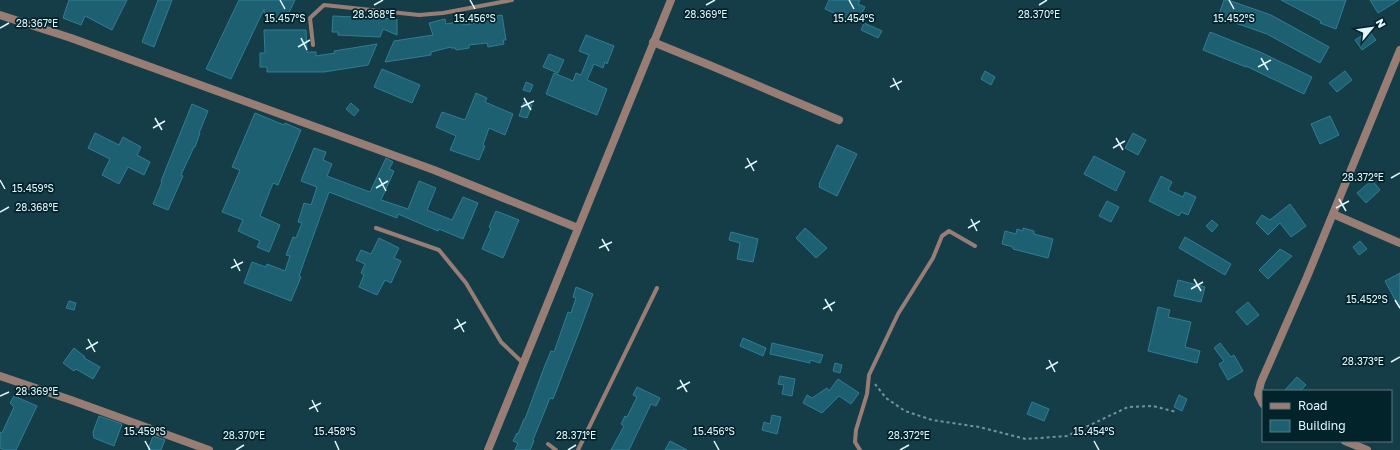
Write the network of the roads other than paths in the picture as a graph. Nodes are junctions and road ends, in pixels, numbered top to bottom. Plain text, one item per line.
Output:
1 (512, 0) edge
2 (671, 0) edge
3 (0, 15) edge
4 (653, 42) junction
5 (313, 45) dead end
6 (1400, 50) edge
7 (839, 120) dead end
8 (1333, 214) junction
9 (376, 228) dead end
10 (578, 228) junction
11 (1400, 243) edge
12 (975, 246) dead end
13 (657, 288) dead end
14 (523, 363) junction
15 (0, 376) edge
16 (1262, 402) edge
17 (1347, 442) edge
18 (548, 444) dead end
19 (209, 450) edge
20 (488, 450) edge
21 (556, 450) edge
22 (578, 450) edge
23 (860, 450) edge
24 (1367, 450) edge

1 - 5 lane
2 - 4 street
3 - 10 street
4 - 7 street
4 - 10 street
6 - 8 street
8 - 11 street
8 - 16 street
9 - 14 lane
10 - 14 street
12 - 23 lane
13 - 22 lane
14 - 20 street
15 - 19 street
17 - 24 street
18 - 21 lane

